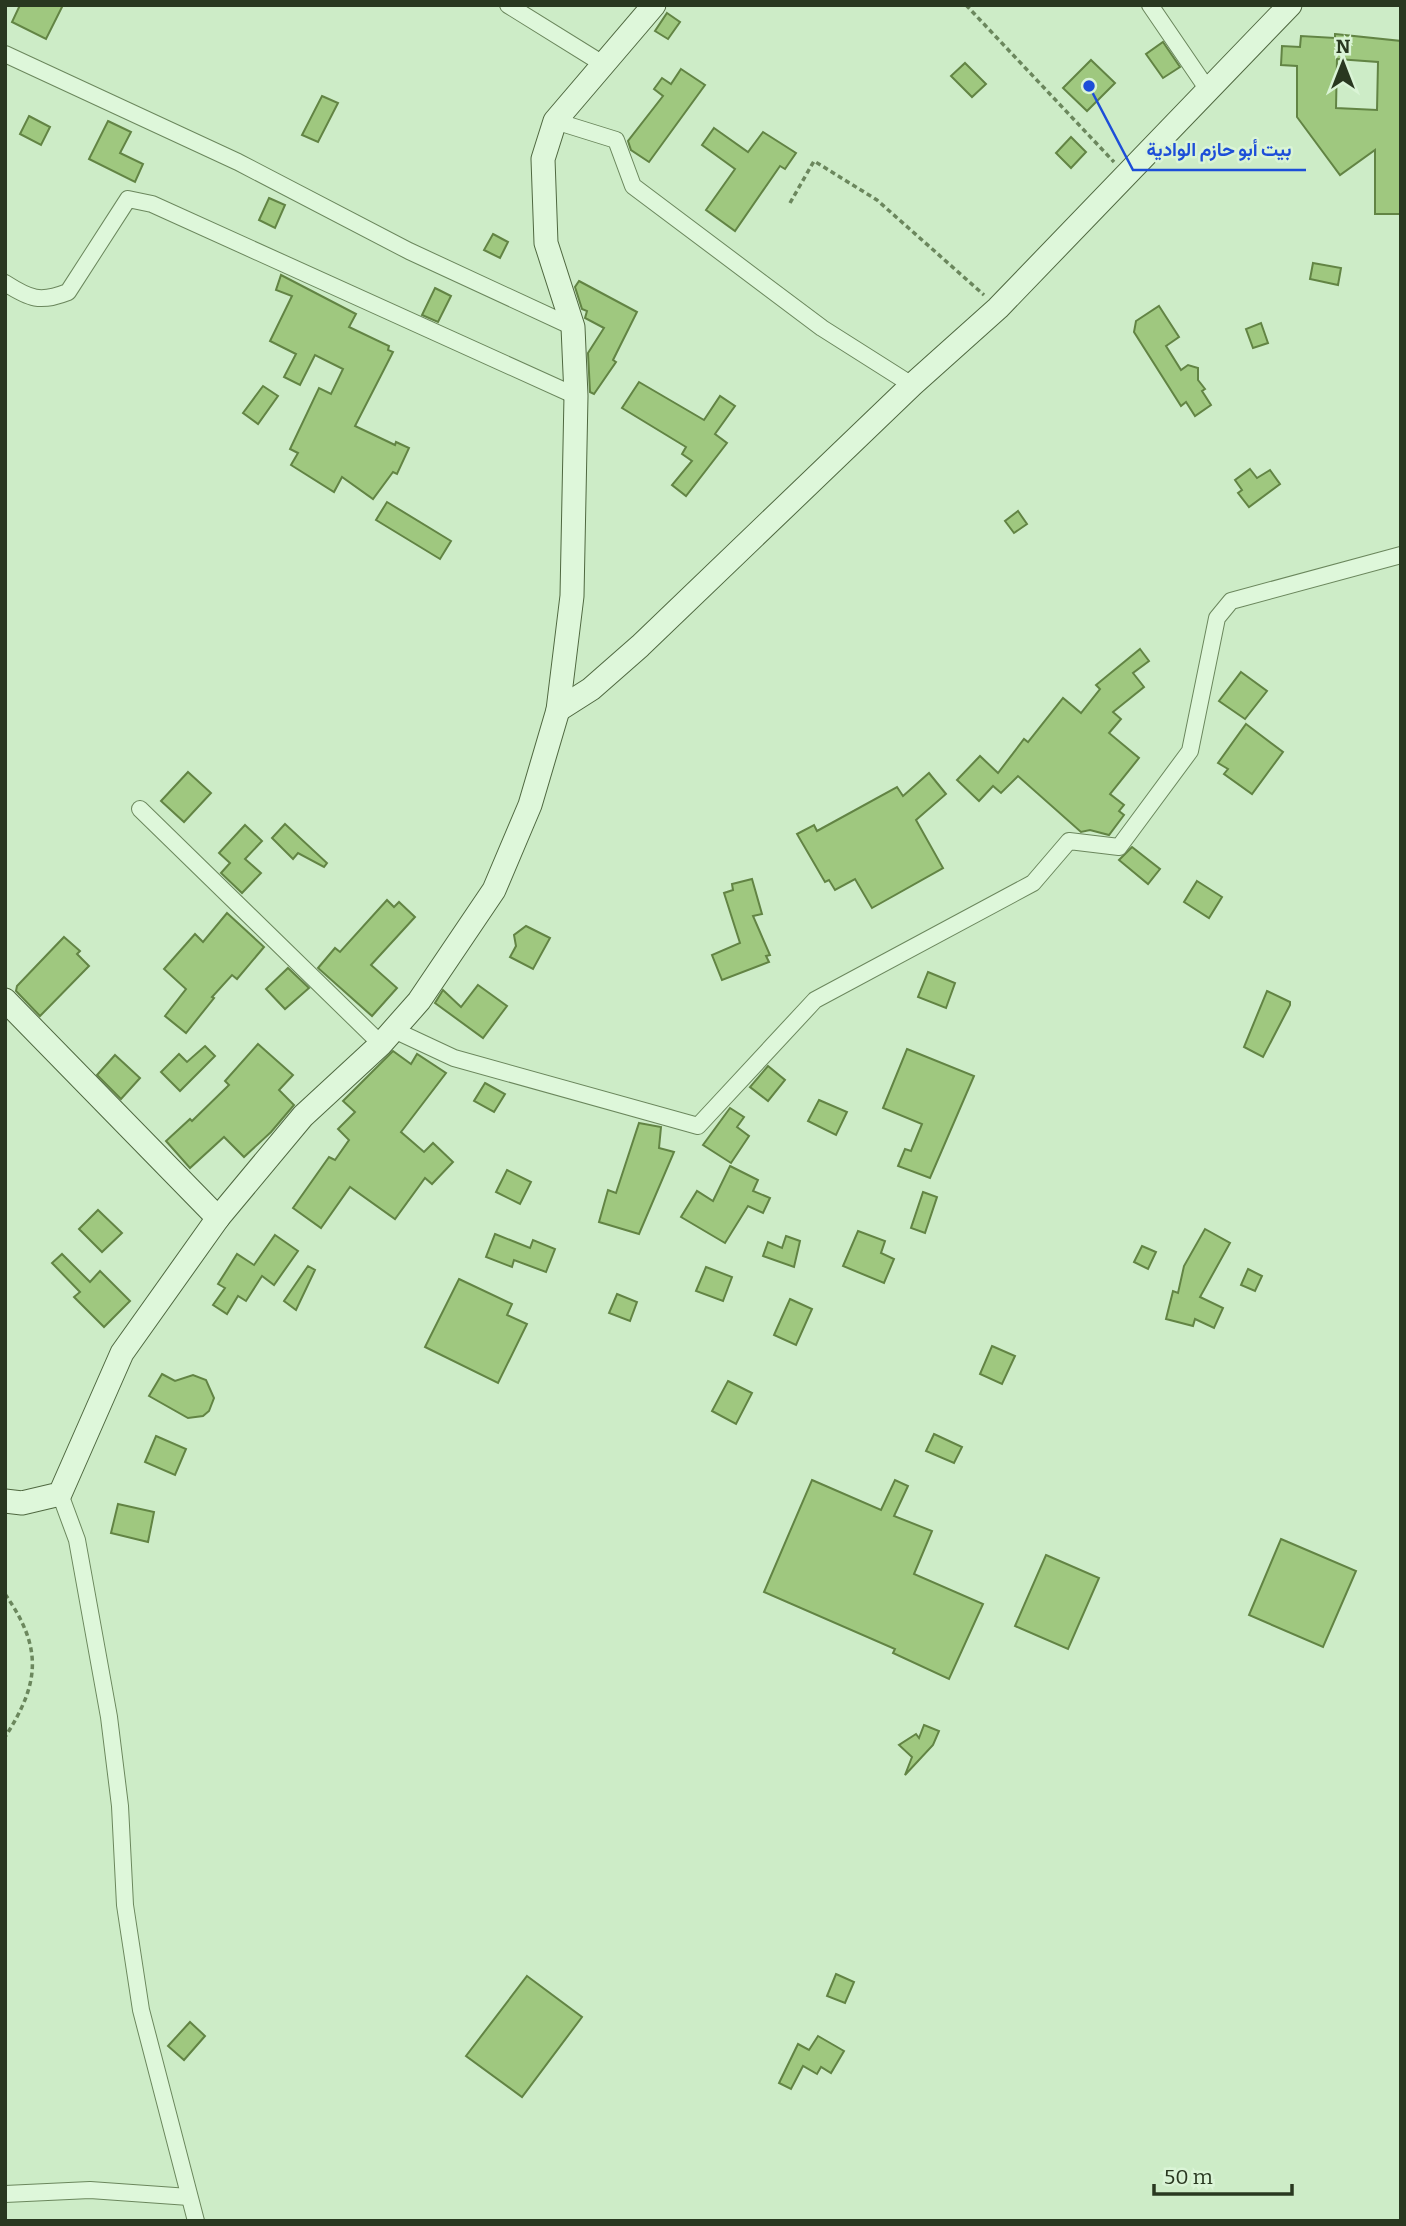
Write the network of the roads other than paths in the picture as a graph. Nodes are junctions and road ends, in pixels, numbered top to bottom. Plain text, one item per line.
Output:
1 (508, 5) edge
2 (654, 5) edge
3 (1150, 5) edge
4 (1290, 5) edge
5 (5, 54) edge
6 (603, 64) junction
7 (1208, 90) junction
8 (555, 121) junction
9 (5, 283) edge
10 (573, 327) junction
11 (912, 385) junction
12 (576, 396) junction
13 (1401, 555) edge
14 (558, 710) junction
15 (140, 809) dead end
16 (5, 1000) edge
17 (387, 1037) junction
18 (218, 1218) junction
19 (60, 1494) junction
20 (5, 1502) edge
21 (5, 2194) edge
22 (189, 2197) junction
23 (196, 2221) edge

1 - 6 street
2 - 6 street
3 - 7 street
4 - 7 street
5 - 10 street
6 - 8 street
7 - 11 street
8 - 10 street
8 - 11 street
9 - 12 street
10 - 12 street
11 - 14 street
12 - 14 street
13 - 17 street
14 - 17 street
15 - 17 street
16 - 18 street
17 - 18 street
18 - 19 street
19 - 20 street
19 - 22 street
21 - 22 street
22 - 23 street

